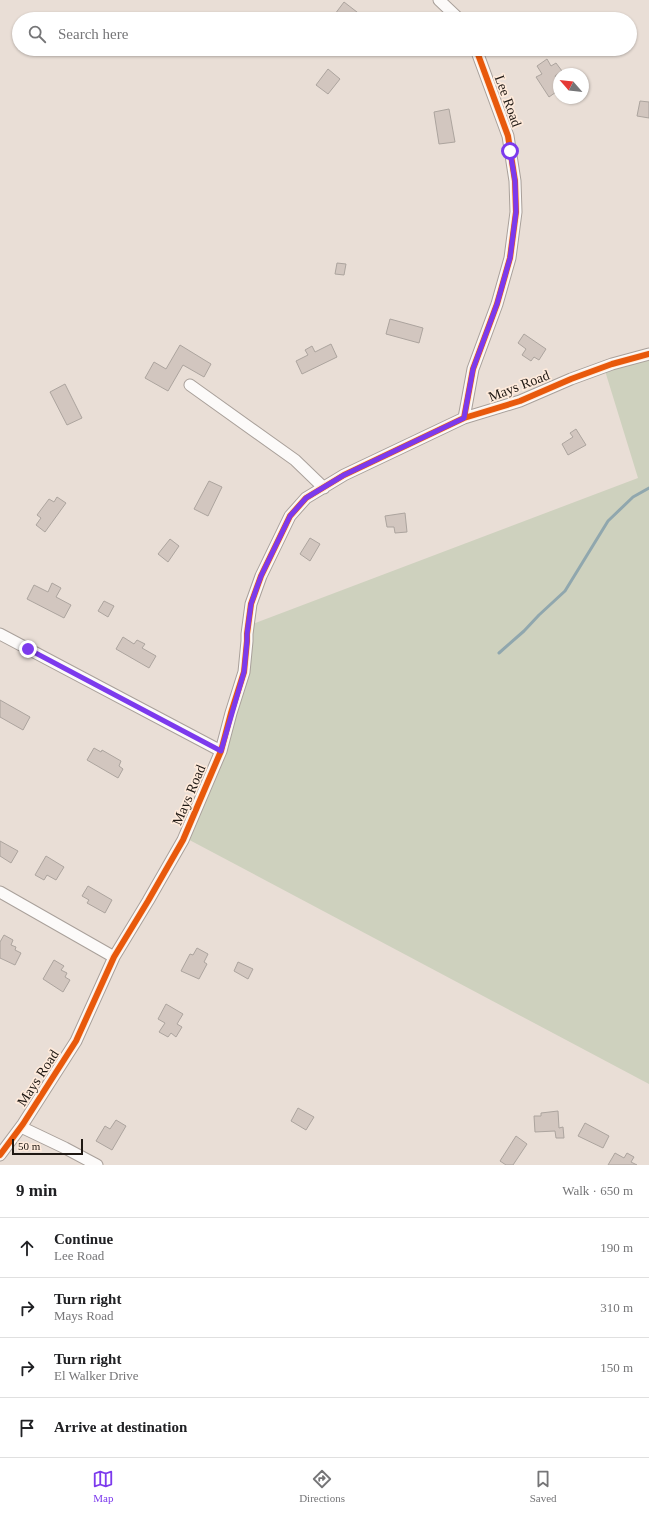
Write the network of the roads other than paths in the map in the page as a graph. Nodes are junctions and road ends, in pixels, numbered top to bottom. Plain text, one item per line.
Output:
1 (439, 0) edge
2 (452, 12) edge
3 (479, 56) edge
4 (649, 354) edge
5 (190, 385) dead end
6 (464, 418) junction
7 (324, 488) junction
8 (0, 634) edge
9 (221, 751) junction
10 (0, 892) edge
11 (114, 957) junction
12 (21, 1127) junction
13 (0, 1155) edge
14 (97, 1165) edge

1 - 2 street
3 - 6 street, Lee Road
4 - 6 street, Mays Road
5 - 7 street
6 - 7 street, Mays Road
7 - 9 street, Mays Road
8 - 9 street
9 - 11 street, Mays Road
10 - 11 street
11 - 12 street, Mays Road
12 - 13 street, Mays Road
12 - 14 street

